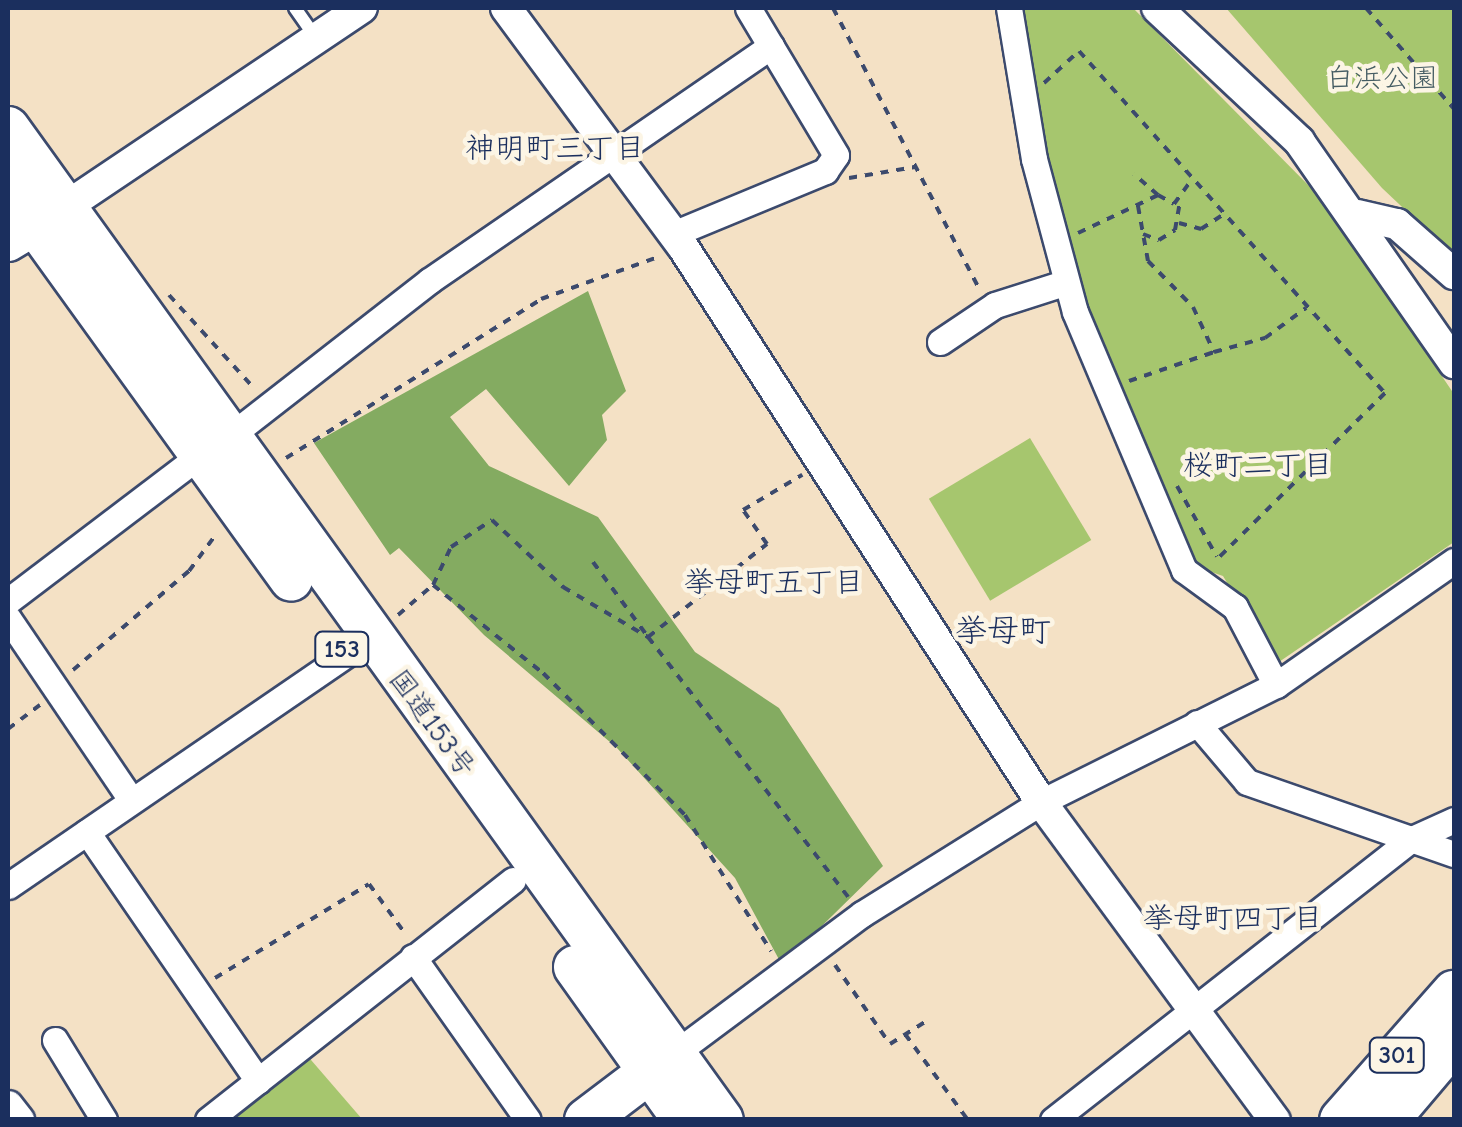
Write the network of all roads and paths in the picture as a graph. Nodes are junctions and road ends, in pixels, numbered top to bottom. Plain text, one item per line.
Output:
1 (295, 8) edge
2 (362, 8) edge
3 (506, 8) edge
4 (748, 8) edge
5 (834, 8) edge
6 (1009, 8) edge
7 (1157, 8) edge
8 (1189, 8) edge
9 (1366, 8) edge
10 (316, 38) junction
11 (1197, 42) junction
12 (771, 46) junction
13 (1044, 104) dead end
14 (1454, 109) edge
15 (8, 128) edge
16 (617, 155) junction
17 (915, 166) junction
18 (825, 170) junction
19 (1134, 174) dead end
20 (1190, 182) dead end
21 (8, 186) edge
22 (1158, 194) junction
23 (1180, 201) junction
24 (1138, 206) junction
25 (1224, 214) junction
26 (1357, 215) junction
27 (1067, 216) dead end
28 (1178, 223) junction
29 (35, 226) edge
30 (1143, 234) junction
31 (669, 245) junction
32 (1454, 274) edge
33 (1064, 283) junction
34 (163, 299) dead end
35 (999, 300) junction
36 (1308, 307) junction
37 (940, 342) dead end
38 (1214, 352) junction
39 (1454, 364) edge
40 (1108, 387) junction
41 (268, 406) junction
42 (212, 448) junction
43 (808, 472) dead end
44 (249, 498) junction
45 (1454, 561) edge
46 (593, 562) dead end
47 (1197, 578) junction
48 (433, 585) junction
49 (8, 602) edge
50 (8, 618) edge
51 (648, 637) junction
52 (358, 646) junction
53 (1276, 685) junction
54 (60, 689) junction
55 (1199, 722) junction
56 (8, 729) edge
57 (131, 800) junction
58 (1040, 802) junction
59 (1454, 820) edge
60 (87, 832) junction
61 (1412, 838) junction
62 (1454, 854) edge
63 (513, 880) junction
64 (8, 886) edge
65 (862, 914) junction
66 (821, 944) junction
67 (416, 954) junction
68 (786, 970) junction
69 (196, 990) junction
70 (1454, 992) edge
71 (1194, 1013) junction
72 (928, 1020) dead end
73 (905, 1034) junction
74 (55, 1040) dead end
75 (1454, 1042) edge
76 (661, 1062) junction
77 (258, 1081) junction
78 (8, 1106) edge
79 (1266, 1116) edge
80 (19, 1120) edge
81 (104, 1120) edge
82 (208, 1120) edge
83 (528, 1120) edge
84 (586, 1120) edge
85 (684, 1120) edge
86 (722, 1120) edge
87 (968, 1120) edge
88 (1053, 1120) edge
89 (1341, 1120) edge
90 (1388, 1120) edge

1 - 10 lane
2 - 10 street
3 - 16 street
4 - 12 street
5 - 17 path
6 - 33 street
7 - 11 street
8 - 11 street
9 - 14 path
10 - 29 street
11 - 26 street
12 - 16 street
12 - 18 street
13 - 25 path
15 - 29 highway, 国道153号 / 153
16 - 31 street
16 - 41 street
17 - 18 path
17 - 35 path
18 - 31 street
19 - 22 path
20 - 23 path
21 - 29 highway, 国道153号 / 153
22 - 23 path
22 - 24 path
23 - 28 path
24 - 27 path
24 - 30 path
25 - 28 path
25 - 36 path
26 - 32 street
26 - 39 street
28 - 30 path
29 - 42 highway, 国道153号 / 153
30 - 38 path
31 - 44 path
31 - 58 street
33 - 35 street
33 - 40 street
34 - 41 path
35 - 37 street
36 - 38 path
36 - 47 path
38 - 40 path
40 - 47 street
41 - 42 street
42 - 44 highway, 国道153号 / 153
42 - 49 street
43 - 51 path
44 - 52 highway, 国道153号 / 153
44 - 54 path
45 - 53 street
46 - 51 path
47 - 53 street
48 - 51 path
48 - 52 path
48 - 68 path
50 - 54 street
51 - 65 path
52 - 57 street
52 - 63 highway, 国道153号 / 153
52 - 76 highway, 国道153号 / 153
53 - 55 street
54 - 56 path
54 - 57 street
55 - 58 street
55 - 61 street
57 - 60 street
58 - 65 street
58 - 71 street
59 - 61 street
60 - 64 street
60 - 69 street
61 - 62 street
61 - 71 street
63 - 67 street
63 - 76 highway, 国道153号 / 153
65 - 66 street
66 - 68 street
66 - 73 path
67 - 69 path
67 - 77 street
67 - 83 street
68 - 76 street
69 - 77 street
70 - 89 highway, 301
71 - 79 street
71 - 88 street
72 - 73 path
73 - 87 path
74 - 81 street
75 - 90 highway, 301
76 - 84 highway
76 - 85 highway, 国道153号 / 153
76 - 86 highway, 国道153号 / 153
77 - 82 street
78 - 80 street

